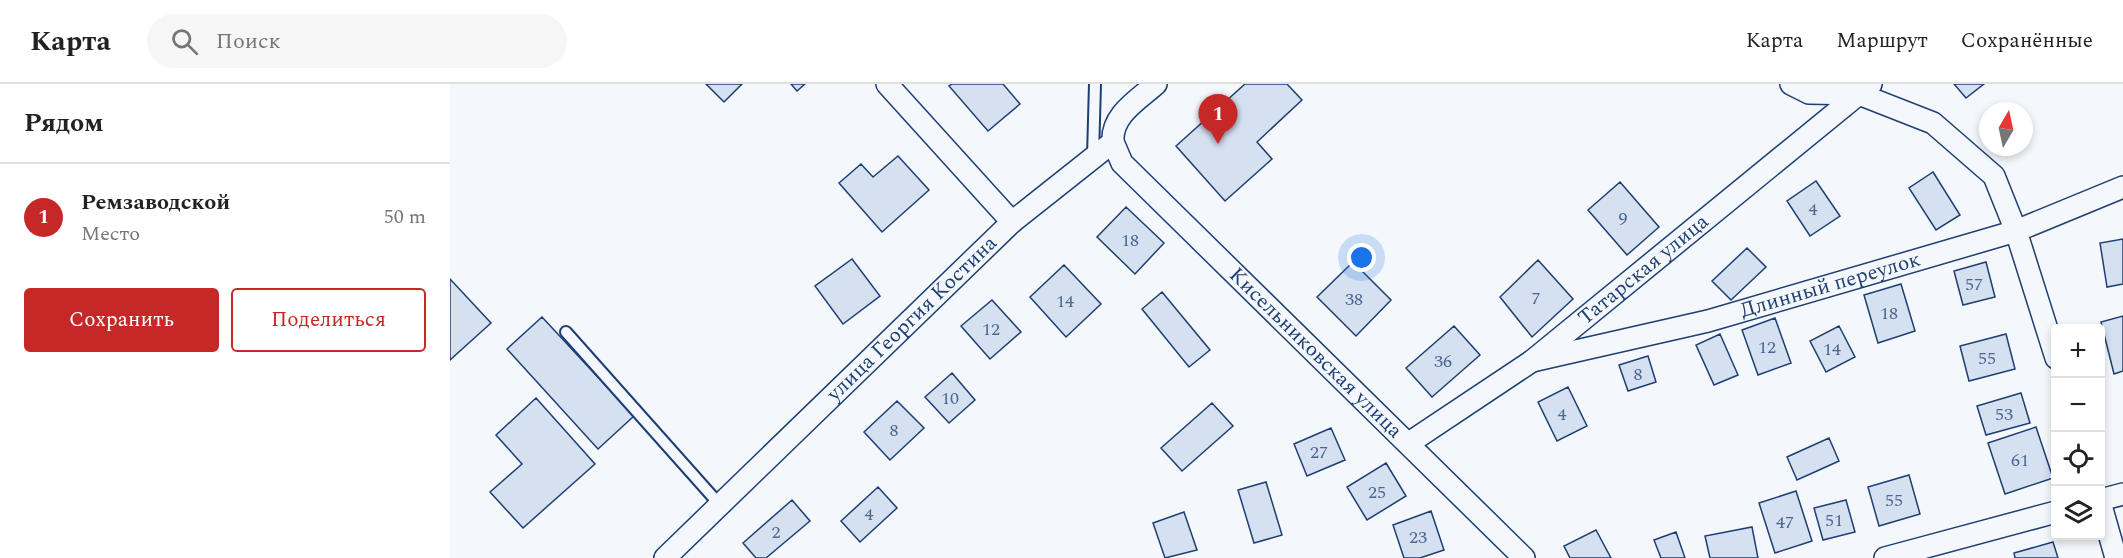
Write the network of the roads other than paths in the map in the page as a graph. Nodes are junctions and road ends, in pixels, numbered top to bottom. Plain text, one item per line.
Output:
1 (887, 84) edge
2 (1095, 84) edge
3 (1156, 84) edge
4 (1791, 84) edge
5 (1865, 89) edge
6 (1113, 142) junction
7 (1093, 156) junction
8 (2123, 188) edge
9 (1012, 222) junction
10 (2016, 231) junction
11 (566, 332) dead end
12 (2051, 345) edge
13 (1532, 362) junction
14 (1409, 443) junction
15 (2123, 494) edge
16 (2105, 499) edge
17 (720, 505) junction
18 (2051, 513) edge
19 (2105, 519) edge
20 (665, 558) edge
21 (1524, 558) edge
22 (1887, 558) edge
23 (2116, 558) edge

1 - 9 street
2 - 7 lane
3 - 6 street
4 - 5 street
5 - 10 street
5 - 13 street, Татарская улица
6 - 7 street, улица Георгия Костина
6 - 14 street, Кисельниковская улица
7 - 9 street, улица Георгия Костина
8 - 10 street, Длинный переулок
9 - 17 street, улица Георгия Костина
10 - 12 street
10 - 13 street, Длинный переулок
11 - 17 lane
13 - 14 street, Татарская улица
14 - 21 street, Кисельниковская улица
15 - 16 street
17 - 20 street, улица Георгия Костина
18 - 22 street
19 - 23 street

